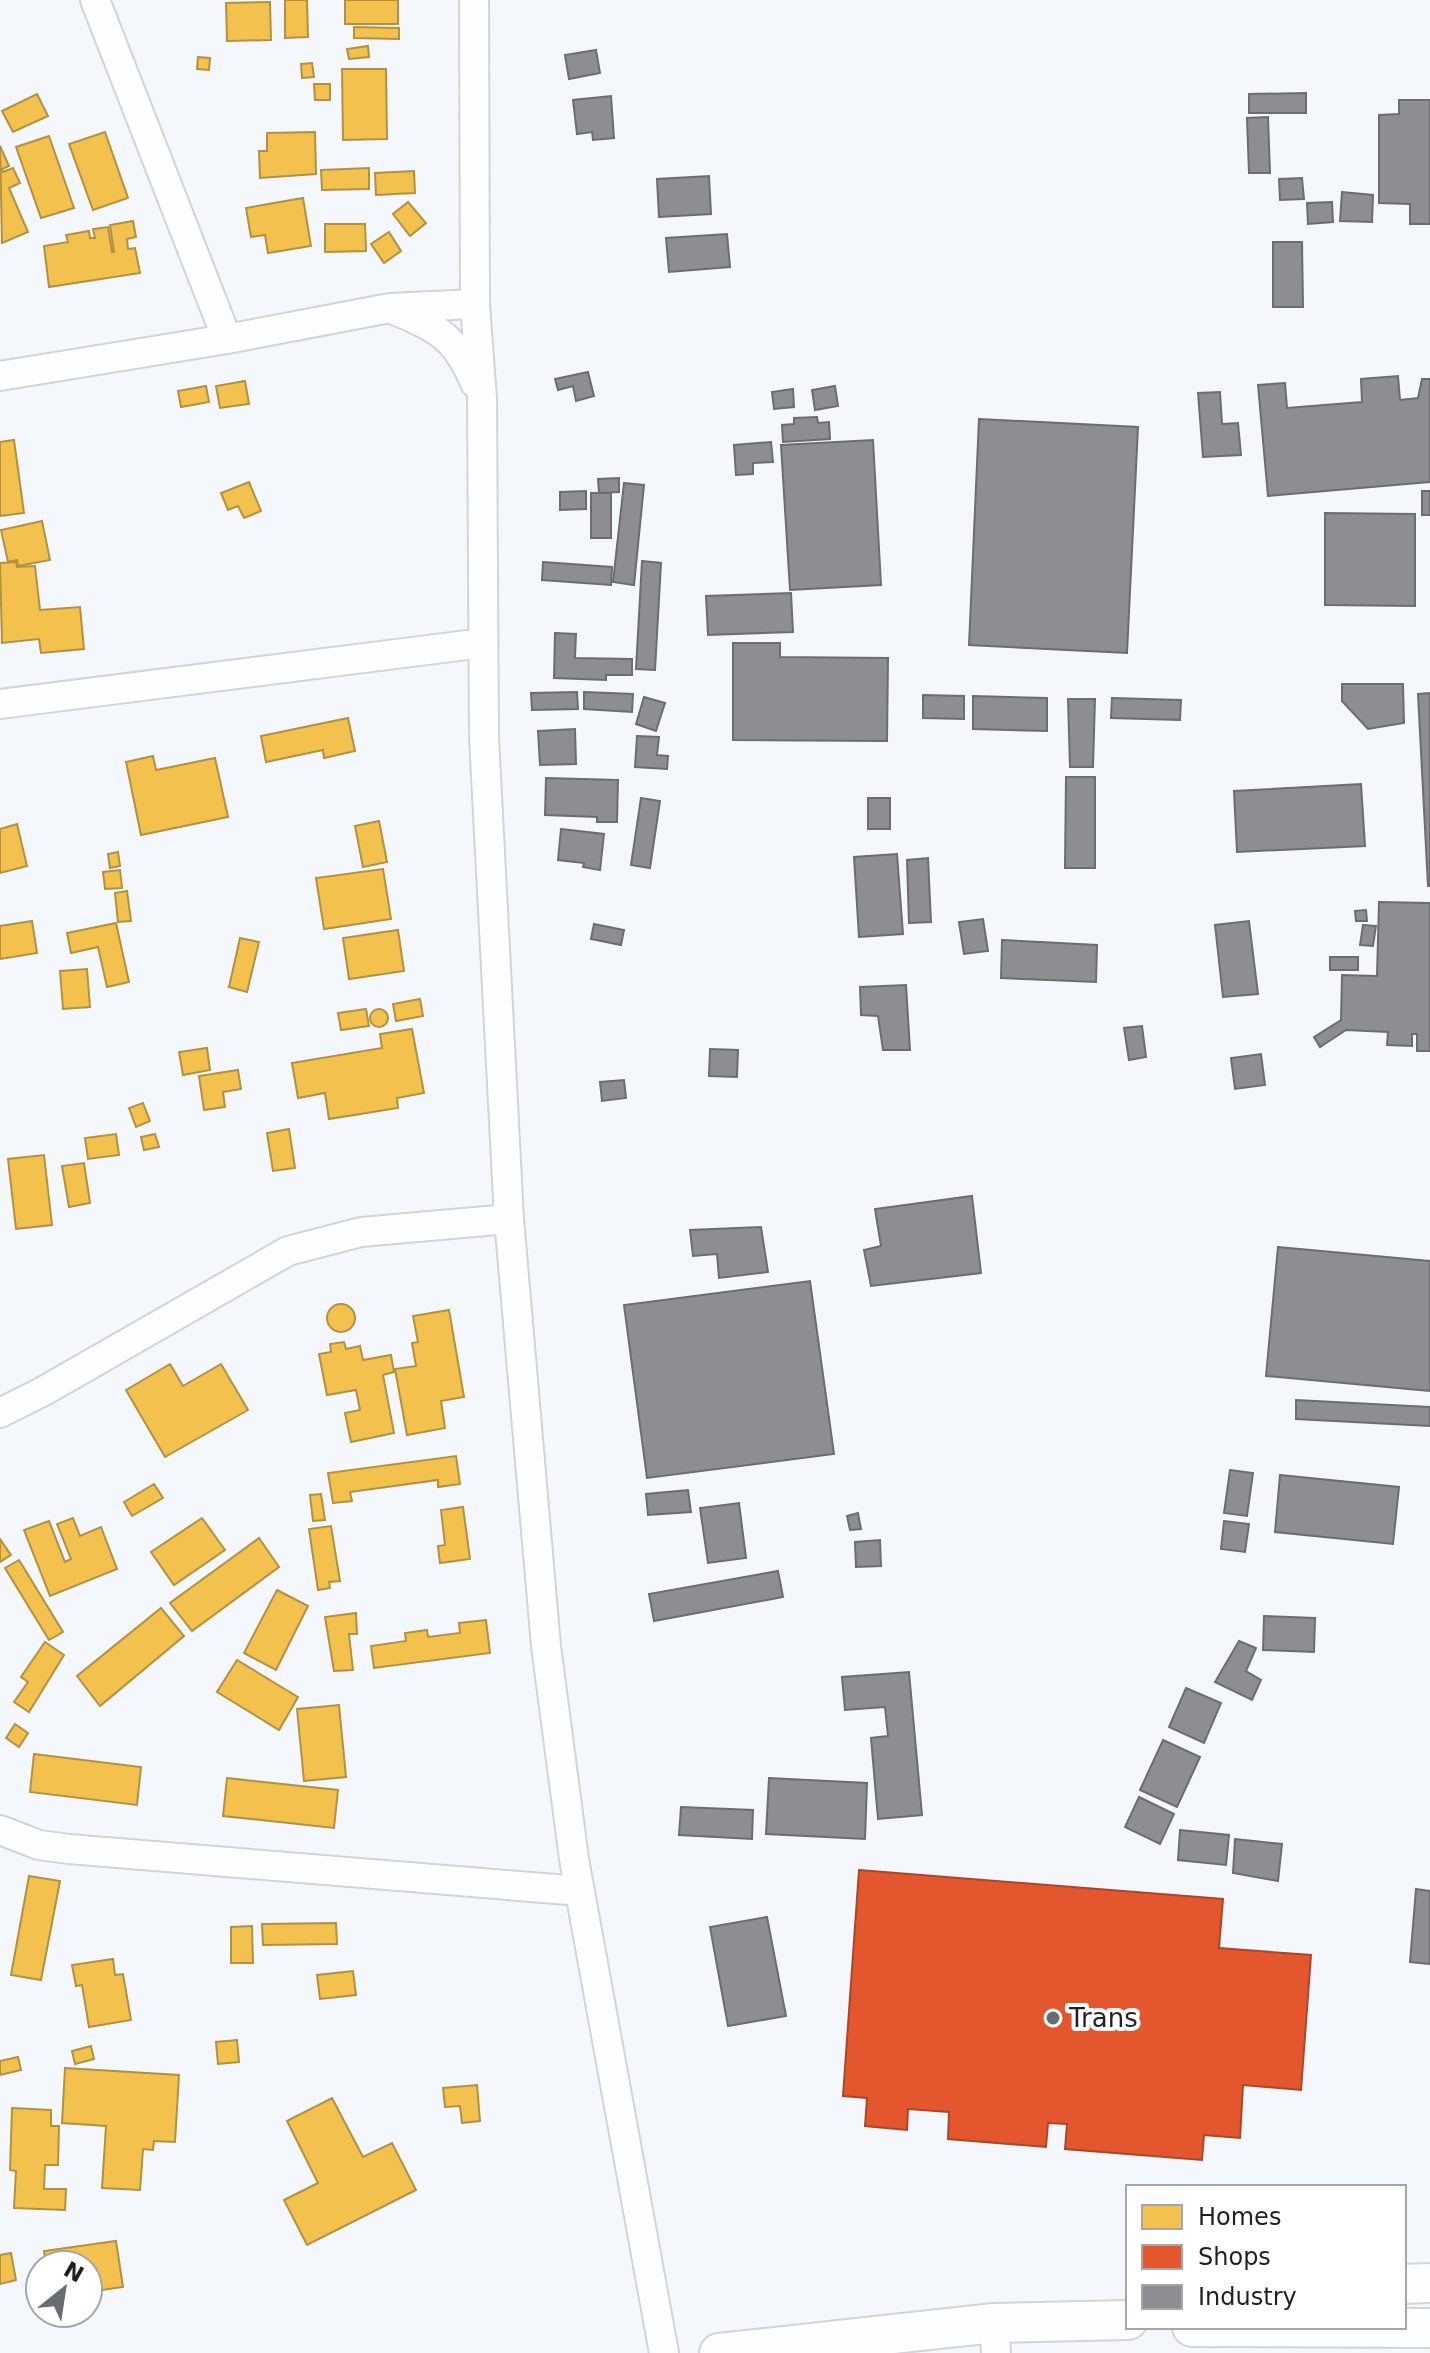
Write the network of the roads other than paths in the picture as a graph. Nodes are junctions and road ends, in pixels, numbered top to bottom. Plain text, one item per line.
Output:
1 (95, 0) edge
2 (474, 0) edge
3 (475, 304) junction
4 (390, 308) junction
5 (227, 339) junction
6 (0, 376) edge
7 (482, 399) junction
8 (483, 643) junction
9 (0, 704) edge
10 (509, 1219) junction
11 (0, 1413) edge
12 (0, 1830) edge
13 (580, 1891) junction
14 (1430, 2283) edge
15 (1406, 2284) edge
16 (1124, 2318) edge
17 (1406, 2328) edge
18 (1430, 2328) edge
19 (995, 2338) edge
20 (664, 2353) edge
21 (719, 2353) edge

1 - 5 street
2 - 3 street
3 - 4 street
3 - 7 street
4 - 5 street
4 - 7 street
5 - 6 street
7 - 8 street
8 - 9 street
8 - 10 street
10 - 11 street
10 - 13 street
12 - 13 street
13 - 20 street
14 - 15 main road
16 - 19 main road
17 - 18 main road
19 - 21 main road

